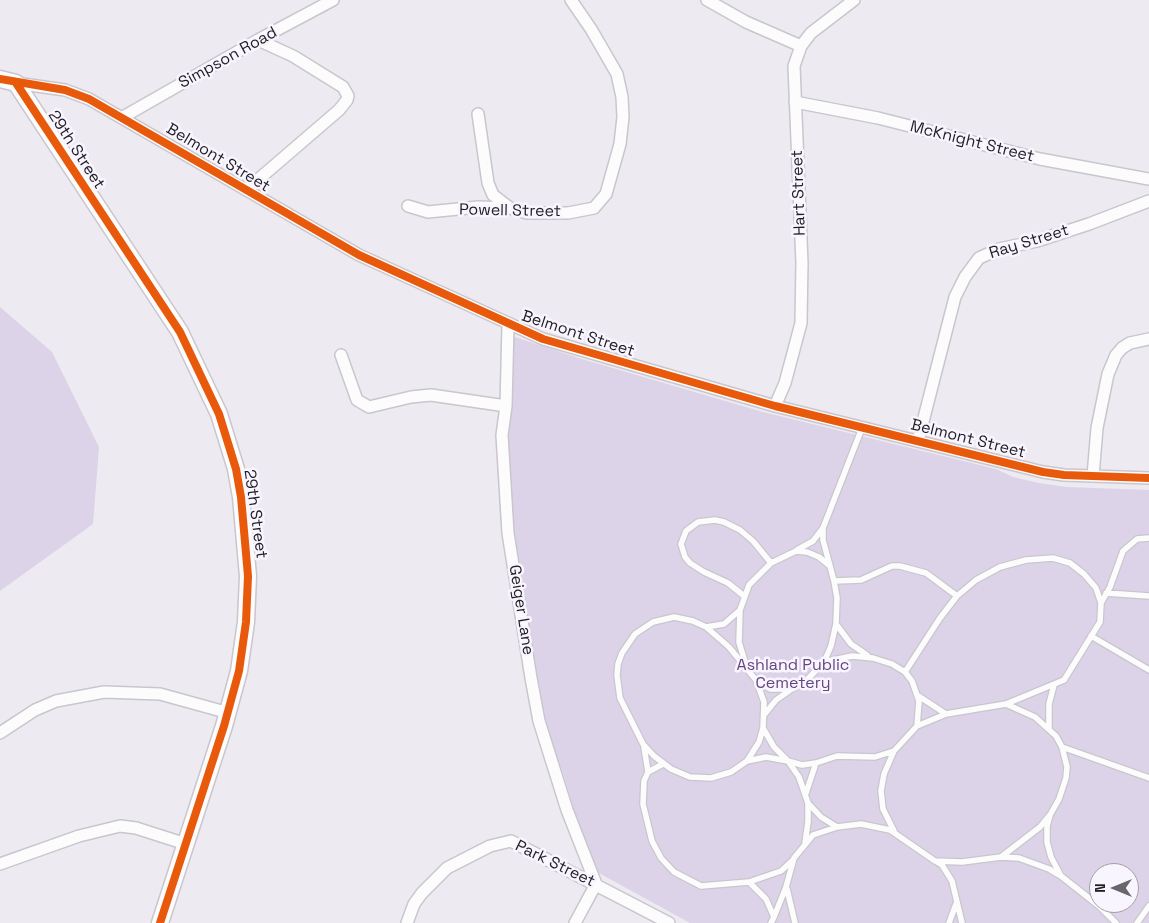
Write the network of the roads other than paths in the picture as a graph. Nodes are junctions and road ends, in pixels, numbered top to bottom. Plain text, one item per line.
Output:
1 (333, 0) edge
2 (571, 0) edge
3 (707, 0) edge
4 (854, 0) edge
5 (258, 40) junction
6 (801, 46) junction
7 (8, 81) edge
8 (795, 102) junction
9 (478, 114) dead end
10 (123, 117) junction
11 (1149, 179) edge
12 (246, 190) junction
13 (1149, 201) edge
14 (408, 206) dead end
15 (510, 208) junction
16 (508, 325) junction
17 (1149, 339) edge
18 (341, 355) dead end
19 (506, 406) junction
20 (775, 406) junction
21 (862, 428) junction
22 (918, 441) junction
23 (1093, 476) junction
24 (1149, 478) edge
25 (823, 528) junction
26 (1149, 538) edge
27 (796, 551) junction
28 (771, 563) junction
29 (830, 566) junction
30 (834, 581) junction
31 (1106, 594) junction
32 (744, 596) junction
33 (957, 596) junction
34 (1149, 596) edge
35 (1100, 603) junction
36 (740, 610) junction
37 (836, 624) junction
38 (706, 627) junction
39 (1091, 636) junction
40 (873, 658) junction
41 (824, 662) junction
42 (748, 668) junction
43 (1149, 670) edge
44 (904, 672) junction
45 (756, 680) junction
46 (1054, 685) junction
47 (792, 689) junction
48 (917, 695) junction
49 (1006, 704) junction
50 (229, 713) junction
51 (946, 714) junction
52 (764, 715) junction
53 (917, 726) junction
54 (763, 728) junction
55 (1049, 729) junction
56 (0, 733) edge
57 (643, 744) junction
58 (1062, 746) junction
59 (894, 751) junction
60 (747, 761) junction
61 (788, 761) junction
62 (816, 763) junction
63 (663, 764) junction
64 (648, 772) junction
65 (1149, 778) edge
66 (806, 793) junction
67 (808, 803) junction
68 (1050, 815) junction
69 (837, 827) junction
70 (897, 835) junction
71 (805, 843) junction
72 (186, 844) junction
73 (1001, 857) junction
74 (794, 858) junction
75 (935, 861) junction
76 (0, 864) edge
77 (1061, 876) junction
78 (749, 882) junction
79 (596, 884) junction
80 (786, 887) junction
81 (956, 904) junction
82 (1149, 906) edge
83 (774, 917) junction
84 (160, 923) edge
85 (406, 923) edge
86 (574, 923) edge
87 (669, 923) edge
88 (771, 923) edge
89 (795, 923) edge
90 (949, 923) edge
91 (962, 923) edge
92 (1115, 923) edge
93 (1137, 923) edge

1 - 5 street, Simpson Road
2 - 15 street, Powell Street
3 - 6 street
4 - 6 street, Hart Street
5 - 10 street, Simpson Road
5 - 12 street
6 - 8 street, Hart Street
7 - 10 street, Belmont Street
7 - 50 street, 29th Street
8 - 11 street, McKnight Street
8 - 20 street, Hart Street
9 - 15 street
10 - 12 street, Belmont Street
12 - 16 street, Belmont Street
13 - 22 street, Ray Street
14 - 15 street, Powell Street
16 - 19 street, Geiger Lane
16 - 20 street, Belmont Street
17 - 23 street
18 - 19 street
19 - 79 street, Geiger Lane
20 - 21 street, Belmont Street
21 - 22 street, Belmont Street
21 - 25 lane
22 - 23 street, Belmont Street
23 - 24 street, Belmont Street
25 - 27 lane
25 - 29 lane
26 - 31 lane
27 - 28 lane
27 - 29 lane
28 - 32 lane
28 - 32 lane
29 - 30 lane
30 - 33 lane
30 - 37 lane
31 - 34 lane
31 - 35 lane
32 - 36 lane
33 - 35 lane
33 - 44 lane
35 - 39 lane
36 - 38 lane
36 - 42 lane
37 - 40 lane
37 - 41 lane
38 - 42 lane
38 - 57 lane
39 - 43 lane
39 - 46 lane
40 - 41 lane
40 - 44 lane
41 - 47 lane
42 - 45 lane
44 - 48 lane
45 - 47 lane
45 - 52 lane
46 - 49 lane
46 - 55 lane
47 - 52 lane
48 - 51 lane
48 - 53 lane
49 - 51 lane
49 - 55 lane
50 - 56 street
50 - 72 street, 29th Street
51 - 53 lane
52 - 54 lane
53 - 59 lane
54 - 60 lane
54 - 61 lane
55 - 58 lane
57 - 63 lane
57 - 64 lane
58 - 65 lane
58 - 68 lane
59 - 62 lane
59 - 70 lane
60 - 61 lane
60 - 63 lane
61 - 62 lane
61 - 66 lane
62 - 66 lane
63 - 64 lane
64 - 78 lane
66 - 67 lane
67 - 69 lane
67 - 71 lane
68 - 73 lane
68 - 77 lane
69 - 70 lane
69 - 71 lane
70 - 75 lane
71 - 74 lane
72 - 76 street
72 - 84 street, 29th Street
73 - 75 lane
73 - 77 lane
74 - 78 lane
74 - 80 lane
75 - 81 lane
77 - 92 lane
78 - 83 lane
79 - 85 street, Park Street
79 - 86 street
79 - 87 street, Park Street
80 - 83 lane
80 - 89 lane
81 - 90 lane
81 - 91 lane
82 - 93 lane
83 - 88 lane

